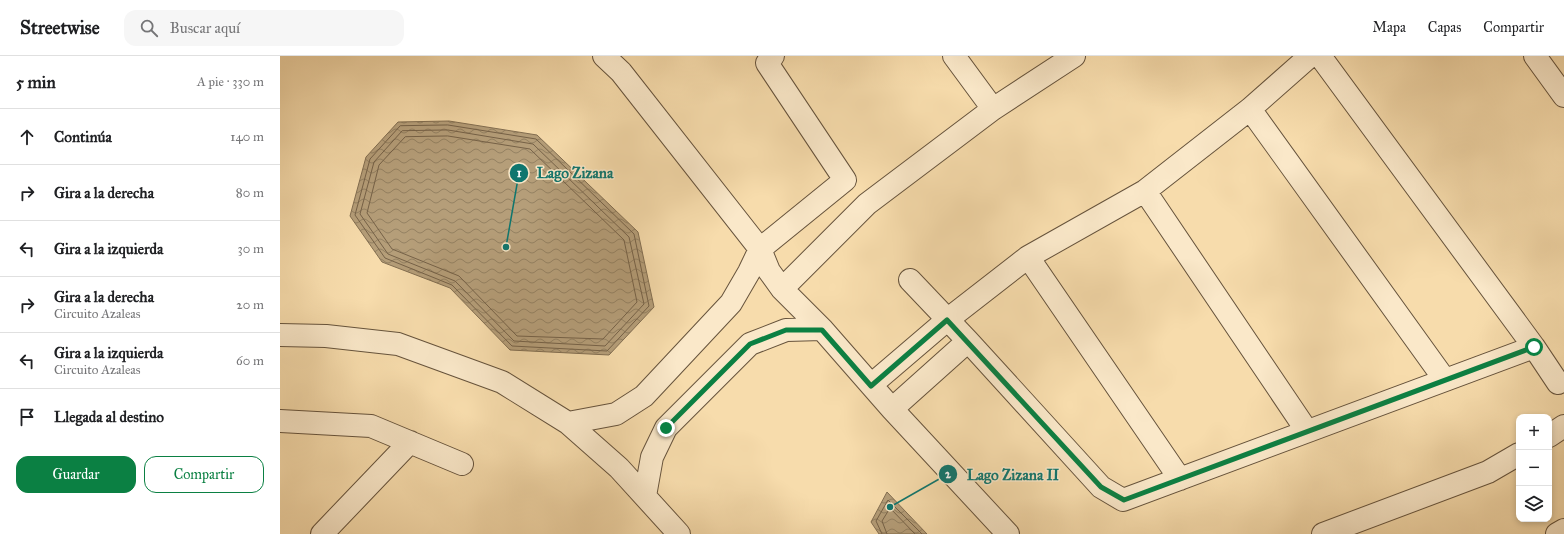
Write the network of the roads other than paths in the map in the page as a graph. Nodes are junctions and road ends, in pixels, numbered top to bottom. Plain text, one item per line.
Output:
1 (604, 56) edge
2 (773, 56) edge
3 (954, 56) edge
4 (1074, 56) edge
5 (1310, 56) edge
6 (1320, 56) edge
7 (1543, 59) edge
8 (1564, 96) edge
9 (993, 109) junction
10 (1250, 109) junction
11 (845, 180) junction
12 (1145, 191) junction
13 (867, 204) junction
14 (760, 249) junction
15 (1028, 257) junction
16 (910, 280) dead end
17 (782, 289) junction
18 (947, 320) junction
19 (822, 330) junction
20 (280, 335) edge
21 (968, 341) junction
22 (1534, 347) junction
23 (1445, 380) junction
24 (1558, 383) dead end
25 (871, 386) junction
26 (892, 409) junction
27 (280, 420) edge
28 (568, 423) junction
29 (1564, 426) edge
30 (1307, 432) junction
31 (1552, 434) edge
32 (410, 442) junction
33 (1516, 456) edge
34 (462, 464) dead end
35 (1180, 479) junction
36 (645, 496) junction
37 (1564, 530) edge
38 (322, 534) edge
39 (680, 534) edge
40 (1008, 534) edge
41 (1323, 534) edge
42 (1557, 534) edge

1 - 14 street
2 - 11 street
3 - 9 street
4 - 9 street
5 - 10 street
6 - 22 street
7 - 8 street
9 - 13 street
10 - 12 street
10 - 23 street
11 - 13 street
11 - 14 street
12 - 15 street
12 - 30 street
13 - 17 street
14 - 17 street
14 - 28 street
15 - 18 street
15 - 35 street
16 - 18 street
17 - 19 street
18 - 21 street
18 - 25 street
19 - 25 street
19 - 36 street
20 - 28 street
21 - 26 street
21 - 35 street
22 - 23 street
22 - 24 street
23 - 30 street
25 - 26 street
26 - 40 street
27 - 32 street
28 - 36 street
29 - 31 street
30 - 35 street
32 - 34 street
32 - 38 street
33 - 41 street
36 - 39 street
37 - 42 street

